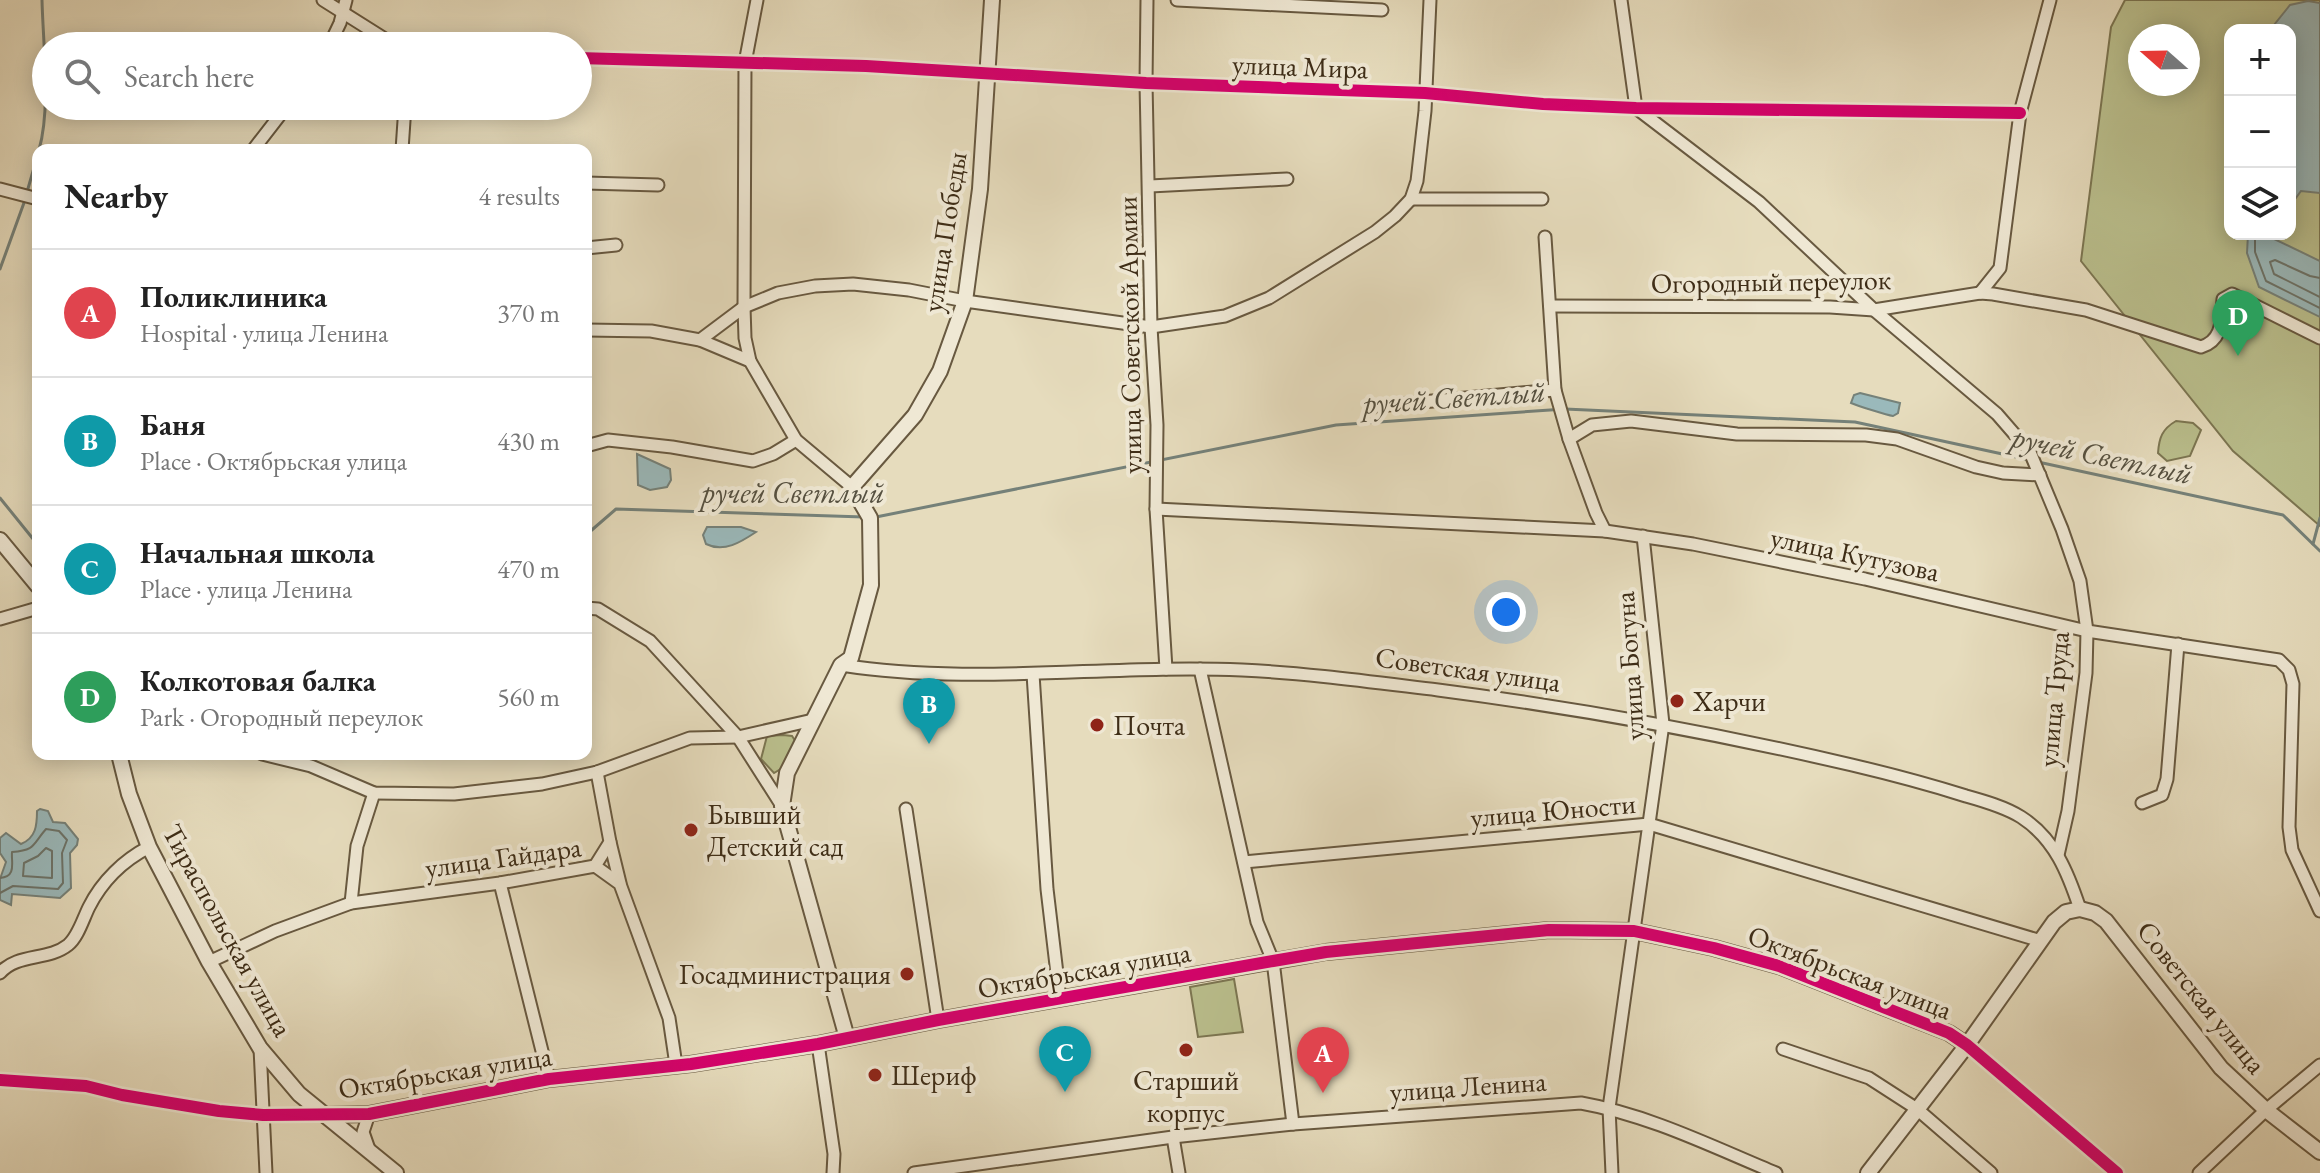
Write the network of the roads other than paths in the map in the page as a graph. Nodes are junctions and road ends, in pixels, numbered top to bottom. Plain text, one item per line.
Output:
1 (323, 0) edge
2 (757, 0) edge
3 (992, 0) edge
4 (1147, 0) edge
5 (1177, 0) edge
6 (1430, 0) edge
7 (1621, 0) edge
8 (2050, 0) edge
9 (345, 6) edge
10 (1382, 10) dead end
11 (335, 32) edge
12 (378, 32) edge
13 (592, 58) edge
14 (745, 63) junction
15 (988, 72) junction
16 (1146, 83) junction
17 (1425, 93) junction
18 (1636, 108) junction
19 (2020, 113) junction
20 (276, 120) edge
21 (404, 120) edge
22 (258, 144) edge
23 (402, 144) edge
24 (1287, 179) dead end
25 (592, 183) edge
26 (658, 185) dead end
27 (1150, 186) junction
28 (0, 189) edge
29 (32, 197) edge
30 (1411, 199) junction
31 (1542, 199) dead end
32 (1545, 237) dead end
33 (616, 245) dead end
34 (592, 247) edge
35 (1980, 293) junction
36 (965, 301) junction
37 (1550, 306) junction
38 (744, 307) junction
39 (1874, 310) junction
40 (1151, 327) junction
41 (592, 330) edge
42 (2320, 338) edge
43 (700, 340) junction
44 (750, 361) junction
45 (1555, 390) junction
46 (1377, 406) dead end
47 (1569, 439) junction
48 (796, 440) junction
49 (592, 444) edge
50 (2036, 465) junction
51 (852, 487) junction
52 (1156, 509) junction
53 (1605, 531) junction
54 (1643, 536) junction
55 (0, 540) edge
56 (32, 579) edge
57 (592, 608) edge
58 (32, 610) edge
59 (0, 619) edge
60 (2087, 631) junction
61 (2178, 644) junction
62 (841, 665) junction
63 (1166, 669) junction
64 (1200, 669) junction
65 (1033, 674) junction
66 (813, 720) junction
67 (1663, 724) junction
68 (738, 737) junction
69 (120, 760) edge
70 (286, 760) edge
71 (597, 772) junction
72 (374, 793) junction
73 (2142, 803) dead end
74 (782, 806) junction
75 (906, 809) dead end
76 (1649, 824) junction
77 (610, 842) junction
78 (149, 847) junction
79 (2058, 855) junction
80 (1244, 862) junction
81 (595, 866) junction
82 (500, 883) junction
83 (620, 884) junction
84 (351, 903) junction
85 (2080, 909) junction
86 (2320, 911) edge
87 (1634, 931) junction
88 (2041, 941) junction
89 (1273, 961) junction
90 (209, 962) junction
91 (0, 973) edge
92 (1060, 999) junction
93 (938, 1020) junction
94 (847, 1038) junction
95 (818, 1044) junction
96 (1967, 1045) junction
97 (260, 1048) junction
98 (1783, 1049) dead end
99 (676, 1065) junction
100 (2320, 1065) edge
101 (549, 1079) junction
102 (0, 1080) edge
103 (1609, 1108) junction
104 (1917, 1109) junction
105 (2266, 1110) junction
106 (369, 1114) junction
107 (263, 1115) junction
108 (325, 1115) junction
109 (1293, 1124) junction
110 (1173, 1137) junction
111 (370, 1152) junction
112 (2320, 1152) edge
113 (266, 1173) edge
114 (396, 1173) edge
115 (833, 1173) edge
116 (914, 1173) edge
117 (1179, 1173) edge
118 (1612, 1173) edge
119 (1776, 1173) edge
120 (1868, 1173) edge
121 (1991, 1173) edge
122 (2117, 1173) edge
123 (2199, 1173) edge

1 - 9 street
2 - 14 street
3 - 15 street, улица Победы
4 - 16 street, улица Советской Армии
5 - 10 street
6 - 17 street
7 - 18 street
8 - 19 street
9 - 11 street
9 - 12 street
13 - 14 street, улица Мира
14 - 15 street, улица Мира
14 - 38 street
15 - 16 street, улица Мира
15 - 36 street, улица Победы
16 - 17 street, улица Мира
16 - 27 street, улица Советской Армии
17 - 18 street, улица Мира
17 - 30 street
18 - 19 street, улица Мира
18 - 39 street, улица Труда
19 - 35 street
20 - 22 street
21 - 23 street
24 - 27 street
25 - 26 street
27 - 40 street, улица Советской Армии
28 - 29 street
30 - 31 street
30 - 40 street
32 - 37 street
33 - 34 street
35 - 39 street, Огородный переулок
35 - 42 street, Огородный переулок
36 - 38 street
36 - 40 street
36 - 51 street, улица Победы
37 - 39 street, Огородный переулок
37 - 45 street
38 - 43 street
38 - 44 street
39 - 50 street, улица Труда
40 - 52 street, улица Советской Армии
41 - 43 street
43 - 44 street
44 - 48 street
45 - 46 street
45 - 47 street
47 - 50 street
47 - 53 street
48 - 49 street
48 - 51 street
50 - 60 street, улица Труда
51 - 62 street
52 - 53 street, улица Кутузова
52 - 63 street, улица Советской Армии
53 - 54 street, улица Кутузова
54 - 60 street, улица Кутузова
54 - 67 street, улица Богуна
55 - 56 street
57 - 68 street
58 - 59 street
60 - 61 street, улица Кутузова
60 - 79 street, улица Труда
61 - 73 street
61 - 86 street, улица Кутузова
62 - 65 street, Советская улица
62 - 66 street
63 - 64 street, Советская улица
63 - 65 street, Советская улица
64 - 67 street, Советская улица
64 - 80 street
65 - 92 street
66 - 68 street
66 - 74 street
67 - 76 street, улица Богуна
67 - 79 street, Советская улица
68 - 71 street
68 - 74 street
69 - 78 street, Тираспольская улица
70 - 72 street
71 - 72 street
71 - 77 street
72 - 84 street
74 - 94 street
75 - 93 street
76 - 80 street, улица Юности
76 - 87 street, улица Богуна
76 - 88 street, улица Юности
77 - 81 street
77 - 83 street
78 - 90 street, Тираспольская улица
78 - 91 street
79 - 85 street
80 - 89 street
81 - 82 street, улица Гайдара
81 - 83 street, улица Гайдара
82 - 84 street, улица Гайдара
82 - 101 street
83 - 99 street
84 - 90 street, улица Гайдара
85 - 88 street
85 - 105 street, Советская улица
87 - 89 street, Октябрьская улица
87 - 96 street, Октябрьская улица
87 - 103 street, улица Богуна
88 - 96 street
89 - 92 street, Октябрьская улица
89 - 109 street
90 - 97 street, Тираспольская улица
92 - 93 street, Октябрьская улица
93 - 94 street, Октябрьская улица
94 - 95 street, Октябрьская улица
95 - 99 street, Октябрьская улица
95 - 115 street
96 - 104 street
96 - 122 street, Октябрьская улица
97 - 107 street
97 - 108 street, Тираспольская улица
98 - 104 street
99 - 101 street, Октябрьская улица
100 - 105 street
101 - 106 street, Октябрьская улица
102 - 107 street, Октябрьская улица
103 - 109 street, улица Ленина
103 - 118 street, улица Богуна
103 - 119 street, улица Ленина
104 - 120 street
104 - 121 street
105 - 112 street, Советская улица
105 - 123 street
106 - 108 street, Октябрьская улица
106 - 111 street
107 - 108 street, Октябрьская улица
107 - 113 street
108 - 111 street, Тираспольская улица
109 - 110 street, улица Ленина
110 - 116 street, улица Ленина
110 - 117 street
111 - 114 street, Тираспольская улица

